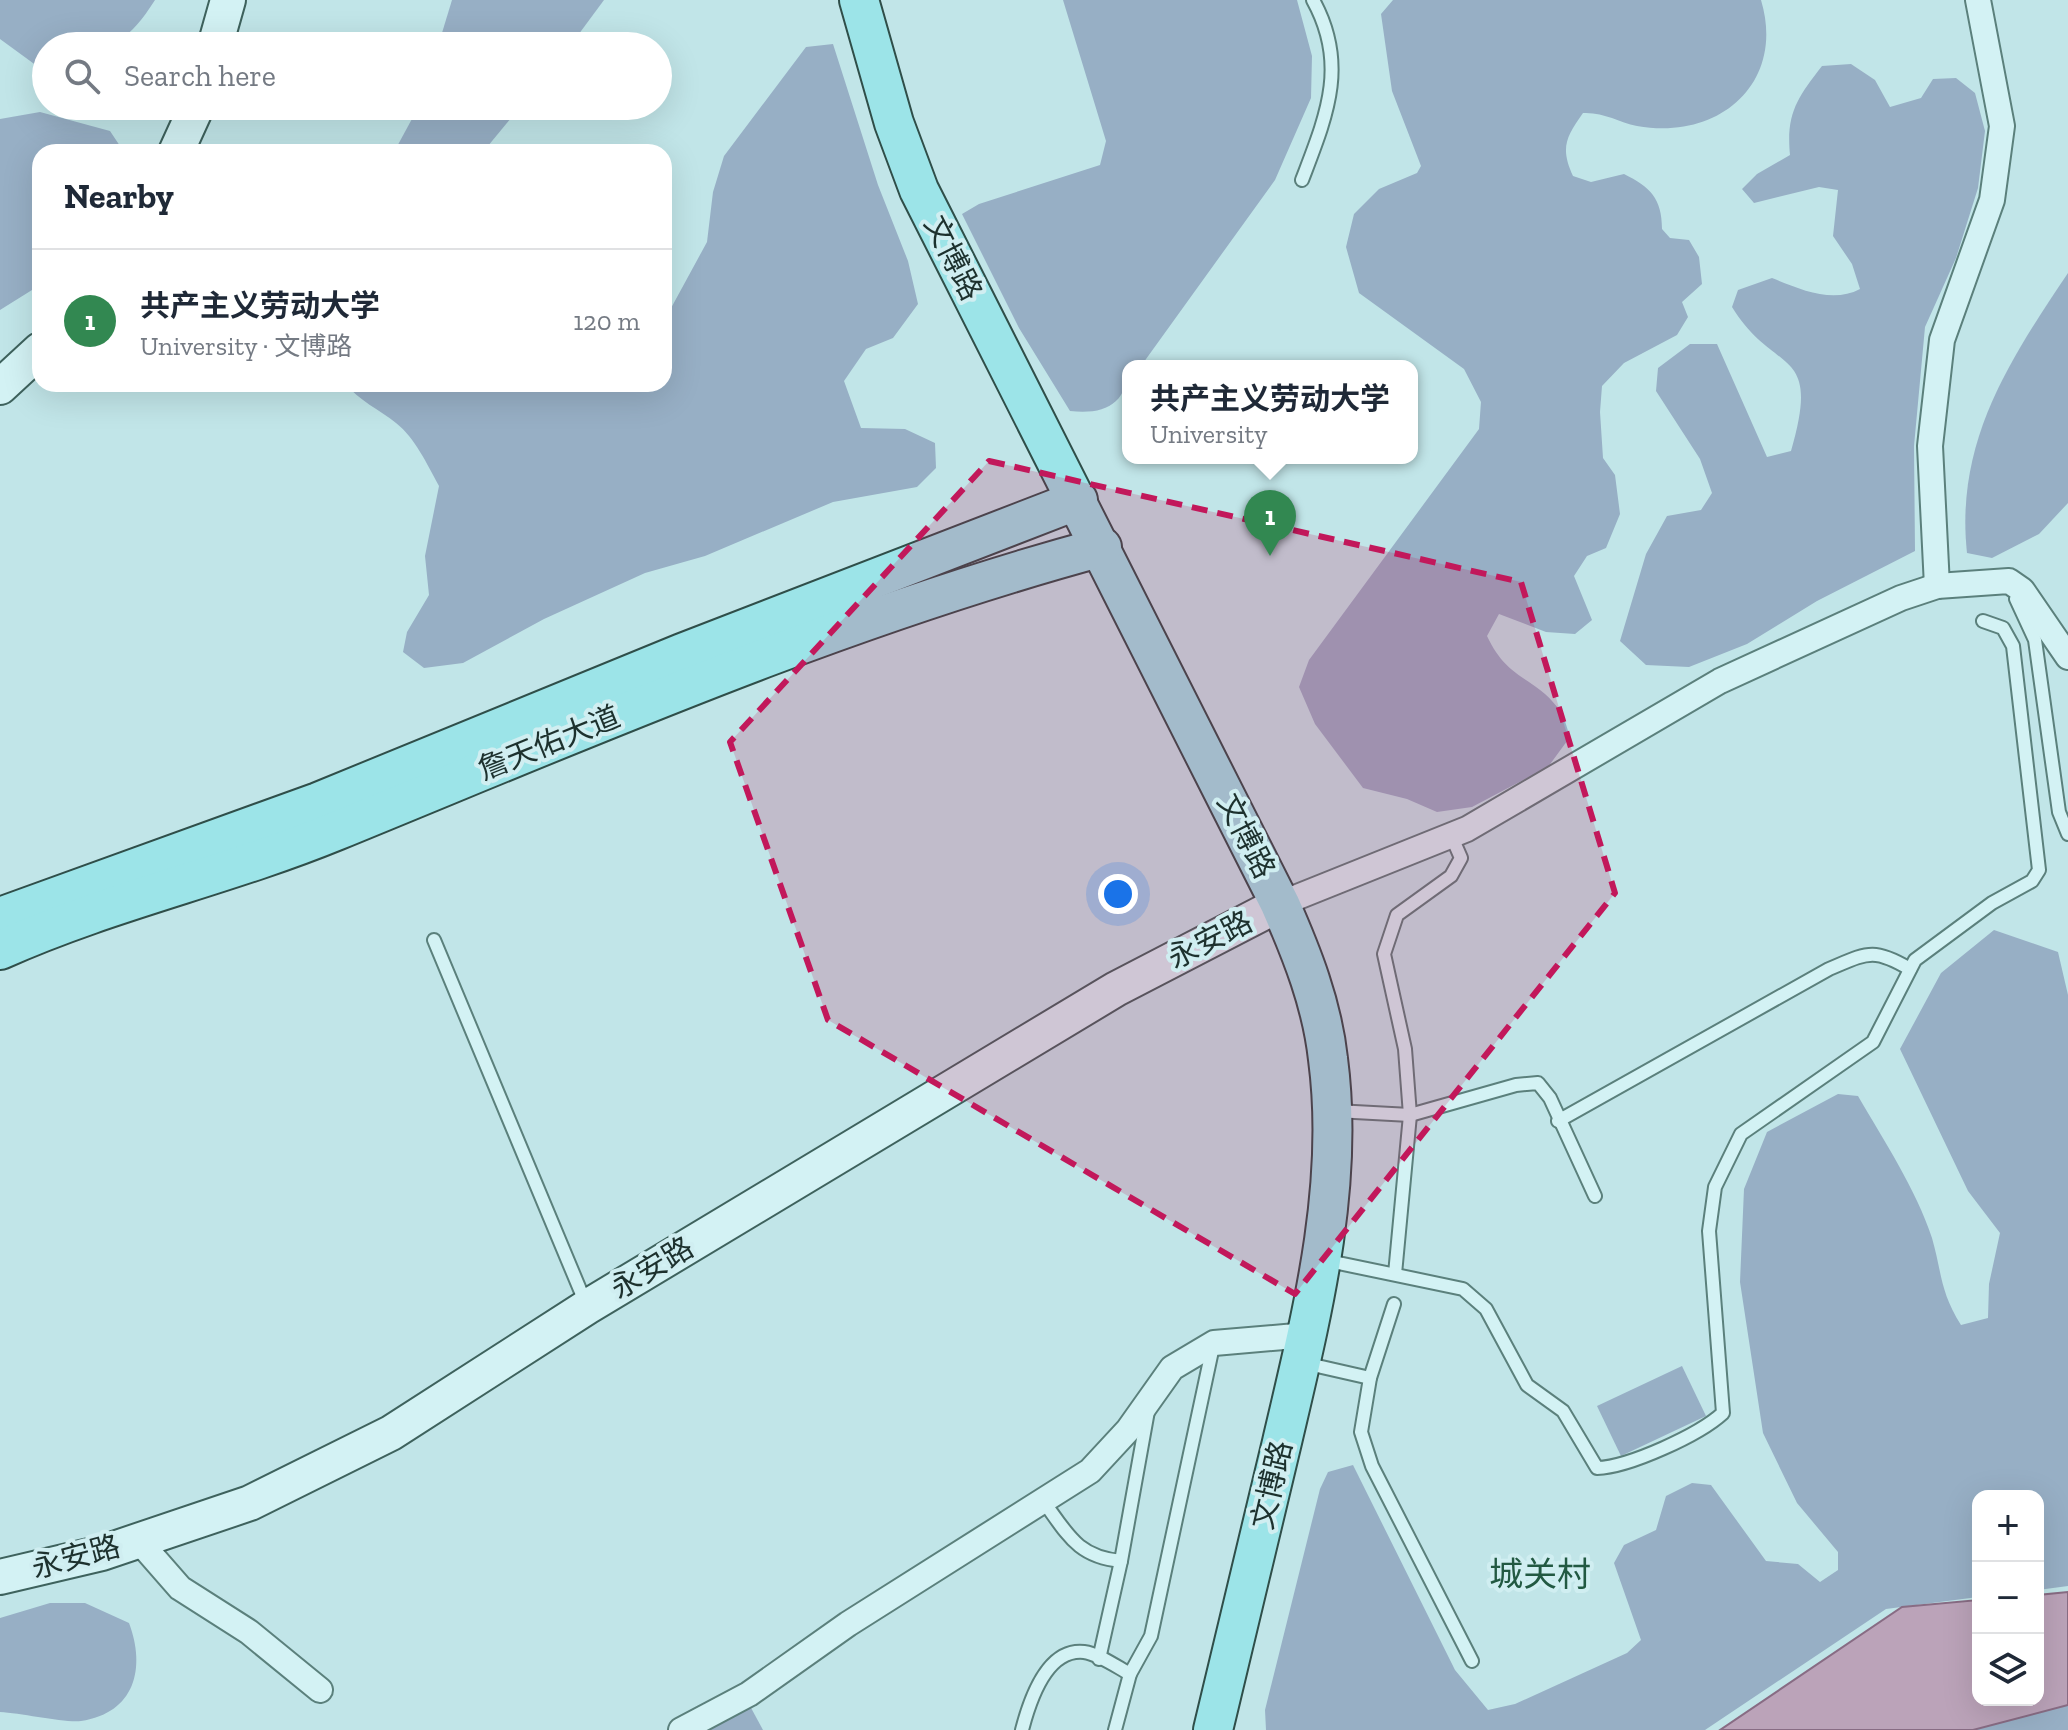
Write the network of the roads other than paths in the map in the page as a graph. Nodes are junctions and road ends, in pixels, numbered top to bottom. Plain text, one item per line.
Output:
1 (228, 0) edge
2 (859, 0) edge
3 (1313, 0) edge
4 (1978, 0) edge
5 (219, 32) edge
6 (191, 120) edge
7 (180, 144) edge
8 (1302, 180) dead end
9 (32, 357) edge
10 (0, 387) edge
11 (1078, 500) junction
12 (1102, 547) junction
13 (2009, 581) junction
14 (1937, 586) junction
15 (1983, 621) dead end
16 (2068, 657) edge
17 (2068, 834) edge
18 (1451, 835) junction
19 (1280, 904) junction
20 (0, 917) edge
21 (434, 940) dead end
22 (0, 950) edge
23 (1910, 969) junction
24 (1331, 1111) junction
25 (1410, 1115) junction
26 (1558, 1121) junction
27 (1595, 1196) dead end
28 (1321, 1259) junction
29 (1395, 1274) junction
30 (1394, 1304) dead end
31 (587, 1307) junction
32 (1214, 1343) junction
33 (1304, 1348) junction
34 (1370, 1378) junction
35 (1150, 1395) junction
36 (1044, 1502) junction
37 (138, 1540) junction
38 (1121, 1561) junction
39 (0, 1577) edge
40 (1099, 1659) junction
41 (1472, 1661) dead end
42 (1130, 1674) junction
43 (320, 1690) dead end
44 (681, 1730) edge
45 (1022, 1730) edge
46 (1115, 1730) edge
47 (1213, 1730) edge

1 - 5 street
2 - 11 main road, 文博路
3 - 8 lane
4 - 14 street
6 - 7 street
9 - 10 street
11 - 12 main road, 文博路
11 - 20 main road, 詹天佑大道
12 - 19 main road, 文博路
12 - 22 main road, 詹天佑大道
13 - 14 street
13 - 16 street
13 - 17 lane
14 - 18 street
15 - 23 lane
18 - 19 street
18 - 25 lane
19 - 24 main road, 文博路
19 - 31 street, 永安路
21 - 31 lane
23 - 26 lane
23 - 29 lane
24 - 25 lane
24 - 28 main road, 文博路
25 - 26 lane
25 - 29 lane
26 - 27 lane
28 - 29 lane
28 - 33 main road, 文博路
30 - 34 lane
31 - 37 street, 永安路
32 - 33 street
32 - 35 street
32 - 42 lane
33 - 34 lane
33 - 47 main road, 文博路
34 - 41 lane
35 - 36 street
35 - 38 lane
36 - 38 lane
36 - 44 street
37 - 39 street, 永安路
37 - 43 street
38 - 40 lane
40 - 42 lane
40 - 45 lane
42 - 46 lane

